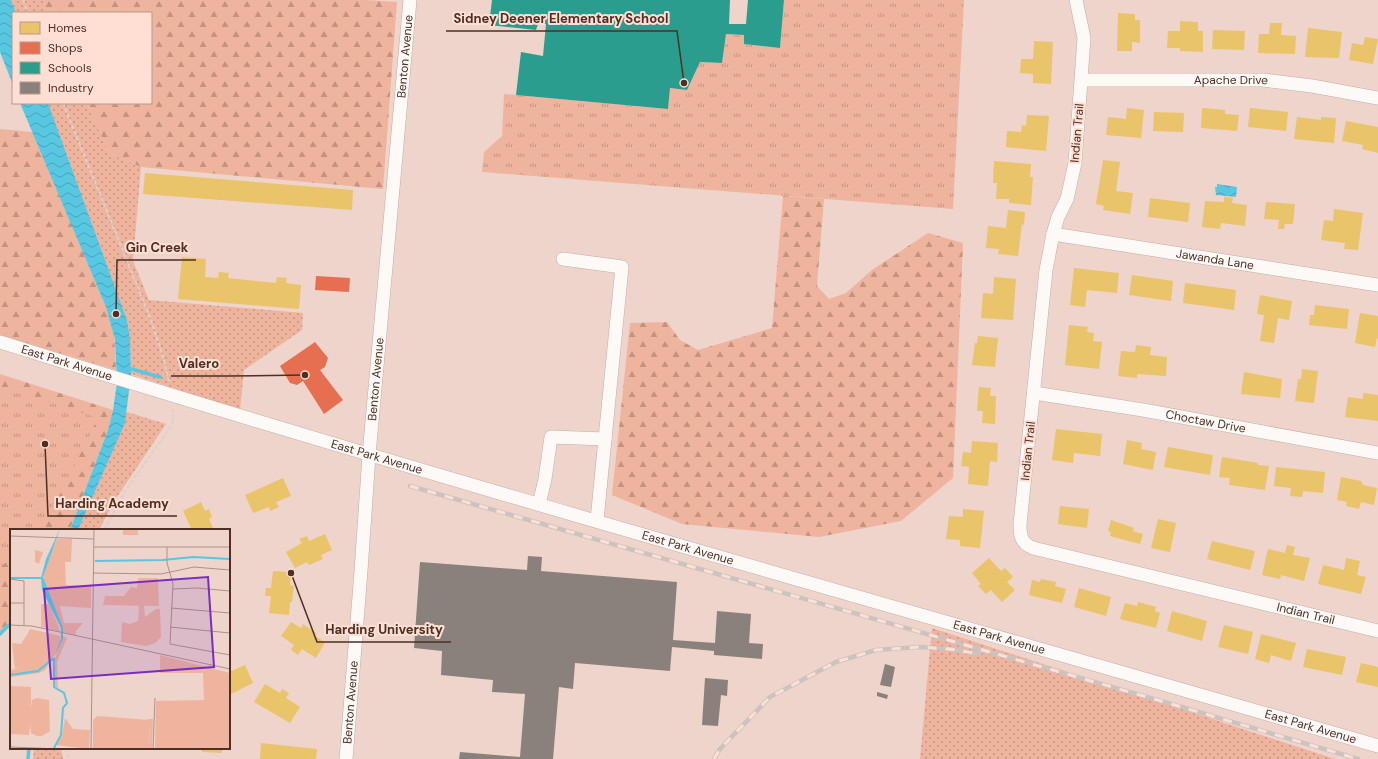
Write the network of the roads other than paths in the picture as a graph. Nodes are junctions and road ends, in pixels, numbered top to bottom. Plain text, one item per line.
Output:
1 (410, 0) edge
2 (1076, 0) edge
3 (1082, 80) junction
4 (1378, 98) edge
5 (1053, 234) junction
6 (563, 259) dead end
7 (1378, 285) edge
8 (0, 342) edge
9 (1034, 393) junction
10 (605, 439) junction
11 (1378, 453) edge
12 (369, 455) junction
13 (539, 504) junction
14 (597, 520) junction
15 (1378, 631) edge
16 (1378, 746) edge
17 (346, 759) edge

1 - 12 street, Benton Avenue
2 - 3 street, Indian Trail
3 - 4 street, Apache Drive
3 - 5 street, Indian Trail
5 - 7 street, Jawanda Lane
5 - 9 street, Indian Trail
6 - 10 street
8 - 12 street, East Park Avenue
9 - 11 street, Choctaw Drive
9 - 15 street, Indian Trail
10 - 13 street
10 - 14 street
12 - 13 street, East Park Avenue
12 - 17 street, Benton Avenue
13 - 14 street, East Park Avenue
14 - 16 street, East Park Avenue

